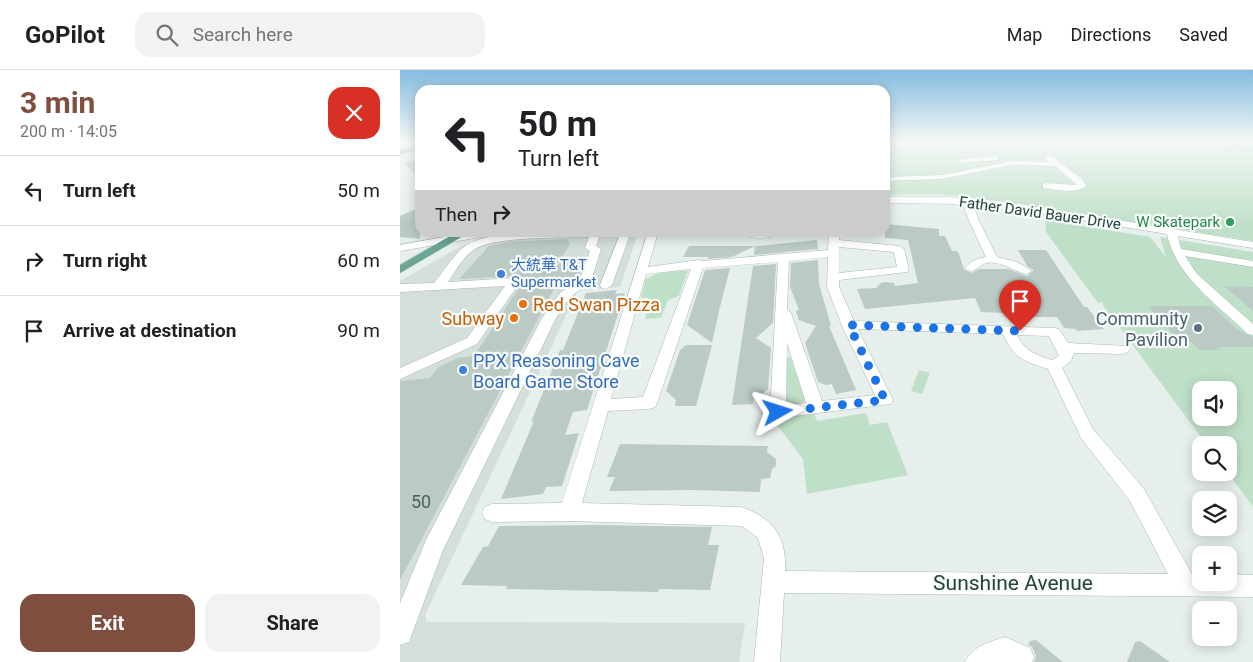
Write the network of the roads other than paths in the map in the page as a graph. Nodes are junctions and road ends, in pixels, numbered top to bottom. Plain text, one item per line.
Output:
1 (979, 170) edge
2 (1063, 170) edge
3 (890, 179) edge
4 (1046, 186) dead end
5 (890, 201) edge
6 (968, 204) junction
7 (1173, 234) junction
8 (456, 237) edge
9 (465, 237) edge
10 (541, 237) edge
11 (594, 237) edge
12 (625, 237) edge
13 (651, 237) edge
14 (453, 239) junction
15 (834, 243) edge
16 (1253, 246) edge
17 (400, 248) edge
18 (1176, 251) junction
19 (616, 258) junction
20 (784, 259) junction
21 (993, 259) junction
22 (592, 261) junction
23 (699, 263) junction
24 (1253, 264) edge
25 (971, 268) dead end
26 (400, 270) edge
27 (641, 271) junction
28 (1026, 271) dead end
29 (833, 277) junction
30 (606, 285) dead end
31 (438, 287) junction
32 (402, 289) edge
33 (781, 302) junction
34 (849, 325) junction
35 (1008, 330) junction
36 (1253, 332) edge
37 (1064, 348) junction
38 (1124, 349) dead end
39 (1054, 366) junction
40 (400, 374) edge
41 (601, 405) junction
42 (816, 408) junction
43 (569, 512) junction
44 (492, 513) dead end
45 (773, 582) junction
46 (1186, 585) junction
47 (1253, 586) edge
48 (400, 633) edge
49 (1021, 657) dead end
50 (766, 662) edge
51 (978, 662) edge

1 - 3 street
2 - 4 street
5 - 6 street, Father David Bauer Drive
6 - 7 street, Father David Bauer Drive
6 - 21 street
7 - 16 street, Father David Bauer Drive
7 - 18 street
8 - 14 main road
9 - 14 street
10 - 31 street
11 - 22 street
12 - 19 street
13 - 27 street
14 - 17 street
14 - 26 main road
15 - 20 street
15 - 29 street
15 - 29 street
18 - 24 street
18 - 36 street
19 - 22 street
19 - 30 street
20 - 23 street
20 - 33 street
21 - 25 street
21 - 28 street
22 - 48 street
23 - 27 street
23 - 41 street
27 - 41 street
29 - 34 street
31 - 32 street
31 - 40 street
33 - 42 street
33 - 42 street
34 - 35 street
34 - 42 street
35 - 37 street
35 - 39 street
37 - 38 street
37 - 39 street
39 - 46 street
41 - 43 street
43 - 44 street
43 - 45 street
45 - 46 street, Sunshine Avenue
45 - 50 street
46 - 47 street, Sunshine Avenue
49 - 51 street

